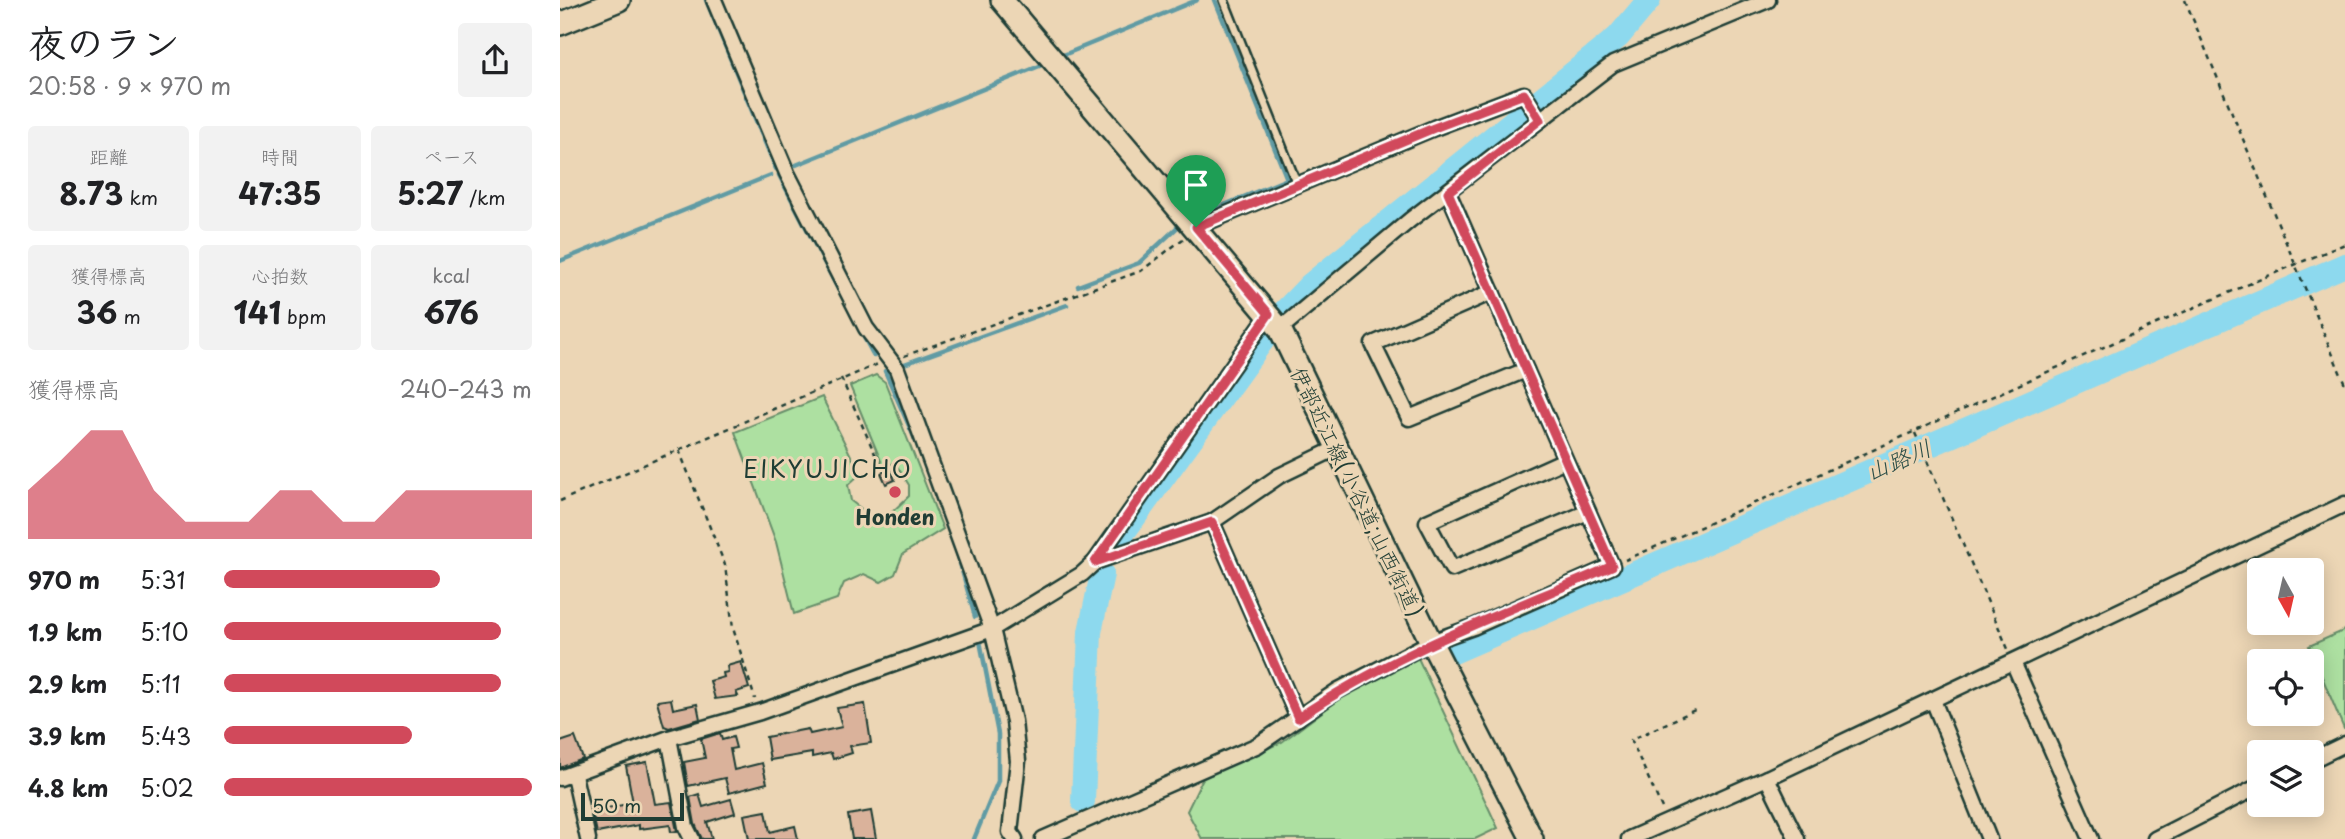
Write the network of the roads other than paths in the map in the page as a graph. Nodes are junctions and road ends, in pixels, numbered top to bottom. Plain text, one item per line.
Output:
1 (619, 0) edge
2 (714, 0) edge
3 (1002, 0) edge
4 (1224, 0) edge
5 (1768, 0) edge
6 (560, 24) edge
7 (1540, 120) junction
8 (1297, 184) junction
9 (1448, 192) junction
10 (1190, 220) junction
11 (1492, 292) junction
12 (1273, 320) junction
13 (1526, 370) junction
14 (1339, 447) junction
15 (1565, 460) junction
16 (2345, 505) edge
17 (1588, 512) junction
18 (1212, 522) junction
19 (1095, 562) junction
20 (992, 629) junction
21 (1431, 642) junction
22 (2013, 662) junction
23 (1933, 700) junction
24 (1298, 718) junction
25 (669, 738) junction
26 (2345, 744) edge
27 (2324, 754) edge
28 (567, 777) edge
29 (1767, 778) junction
30 (2247, 792) edge
31 (588, 839) edge
32 (692, 839) edge
33 (1014, 839) edge
34 (1043, 839) edge
35 (1532, 839) edge
36 (1629, 839) edge
37 (1797, 839) edge
38 (1989, 839) edge
39 (2091, 839) edge
40 (2155, 839) edge

1 - 6 main road
2 - 20 street
3 - 10 main road, 伊部近江線(小谷道;山西街道)
4 - 8 lane
5 - 7 street
7 - 8 street
7 - 9 street
8 - 10 street
9 - 11 street
9 - 12 street
10 - 12 main road, 伊部近江線(小谷道;山西街道)
11 - 13 street
11 - 13 street
12 - 14 main road, 伊部近江線(小谷道;山西街道)
12 - 19 street
13 - 15 street
14 - 18 street
14 - 21 main road, 伊部近江線(小谷道;山西街道)
15 - 17 street
15 - 17 street
16 - 22 street
17 - 21 street
18 - 19 street
18 - 24 street
19 - 20 street
20 - 25 street
20 - 33 street
21 - 24 street
21 - 35 main road, 伊部近江線(小谷道;山西街道)
22 - 23 street
22 - 39 street
23 - 29 street
23 - 38 street
24 - 34 street
25 - 28 street
25 - 32 street
26 - 27 street
28 - 31 street
29 - 36 street
29 - 37 street
30 - 40 street

